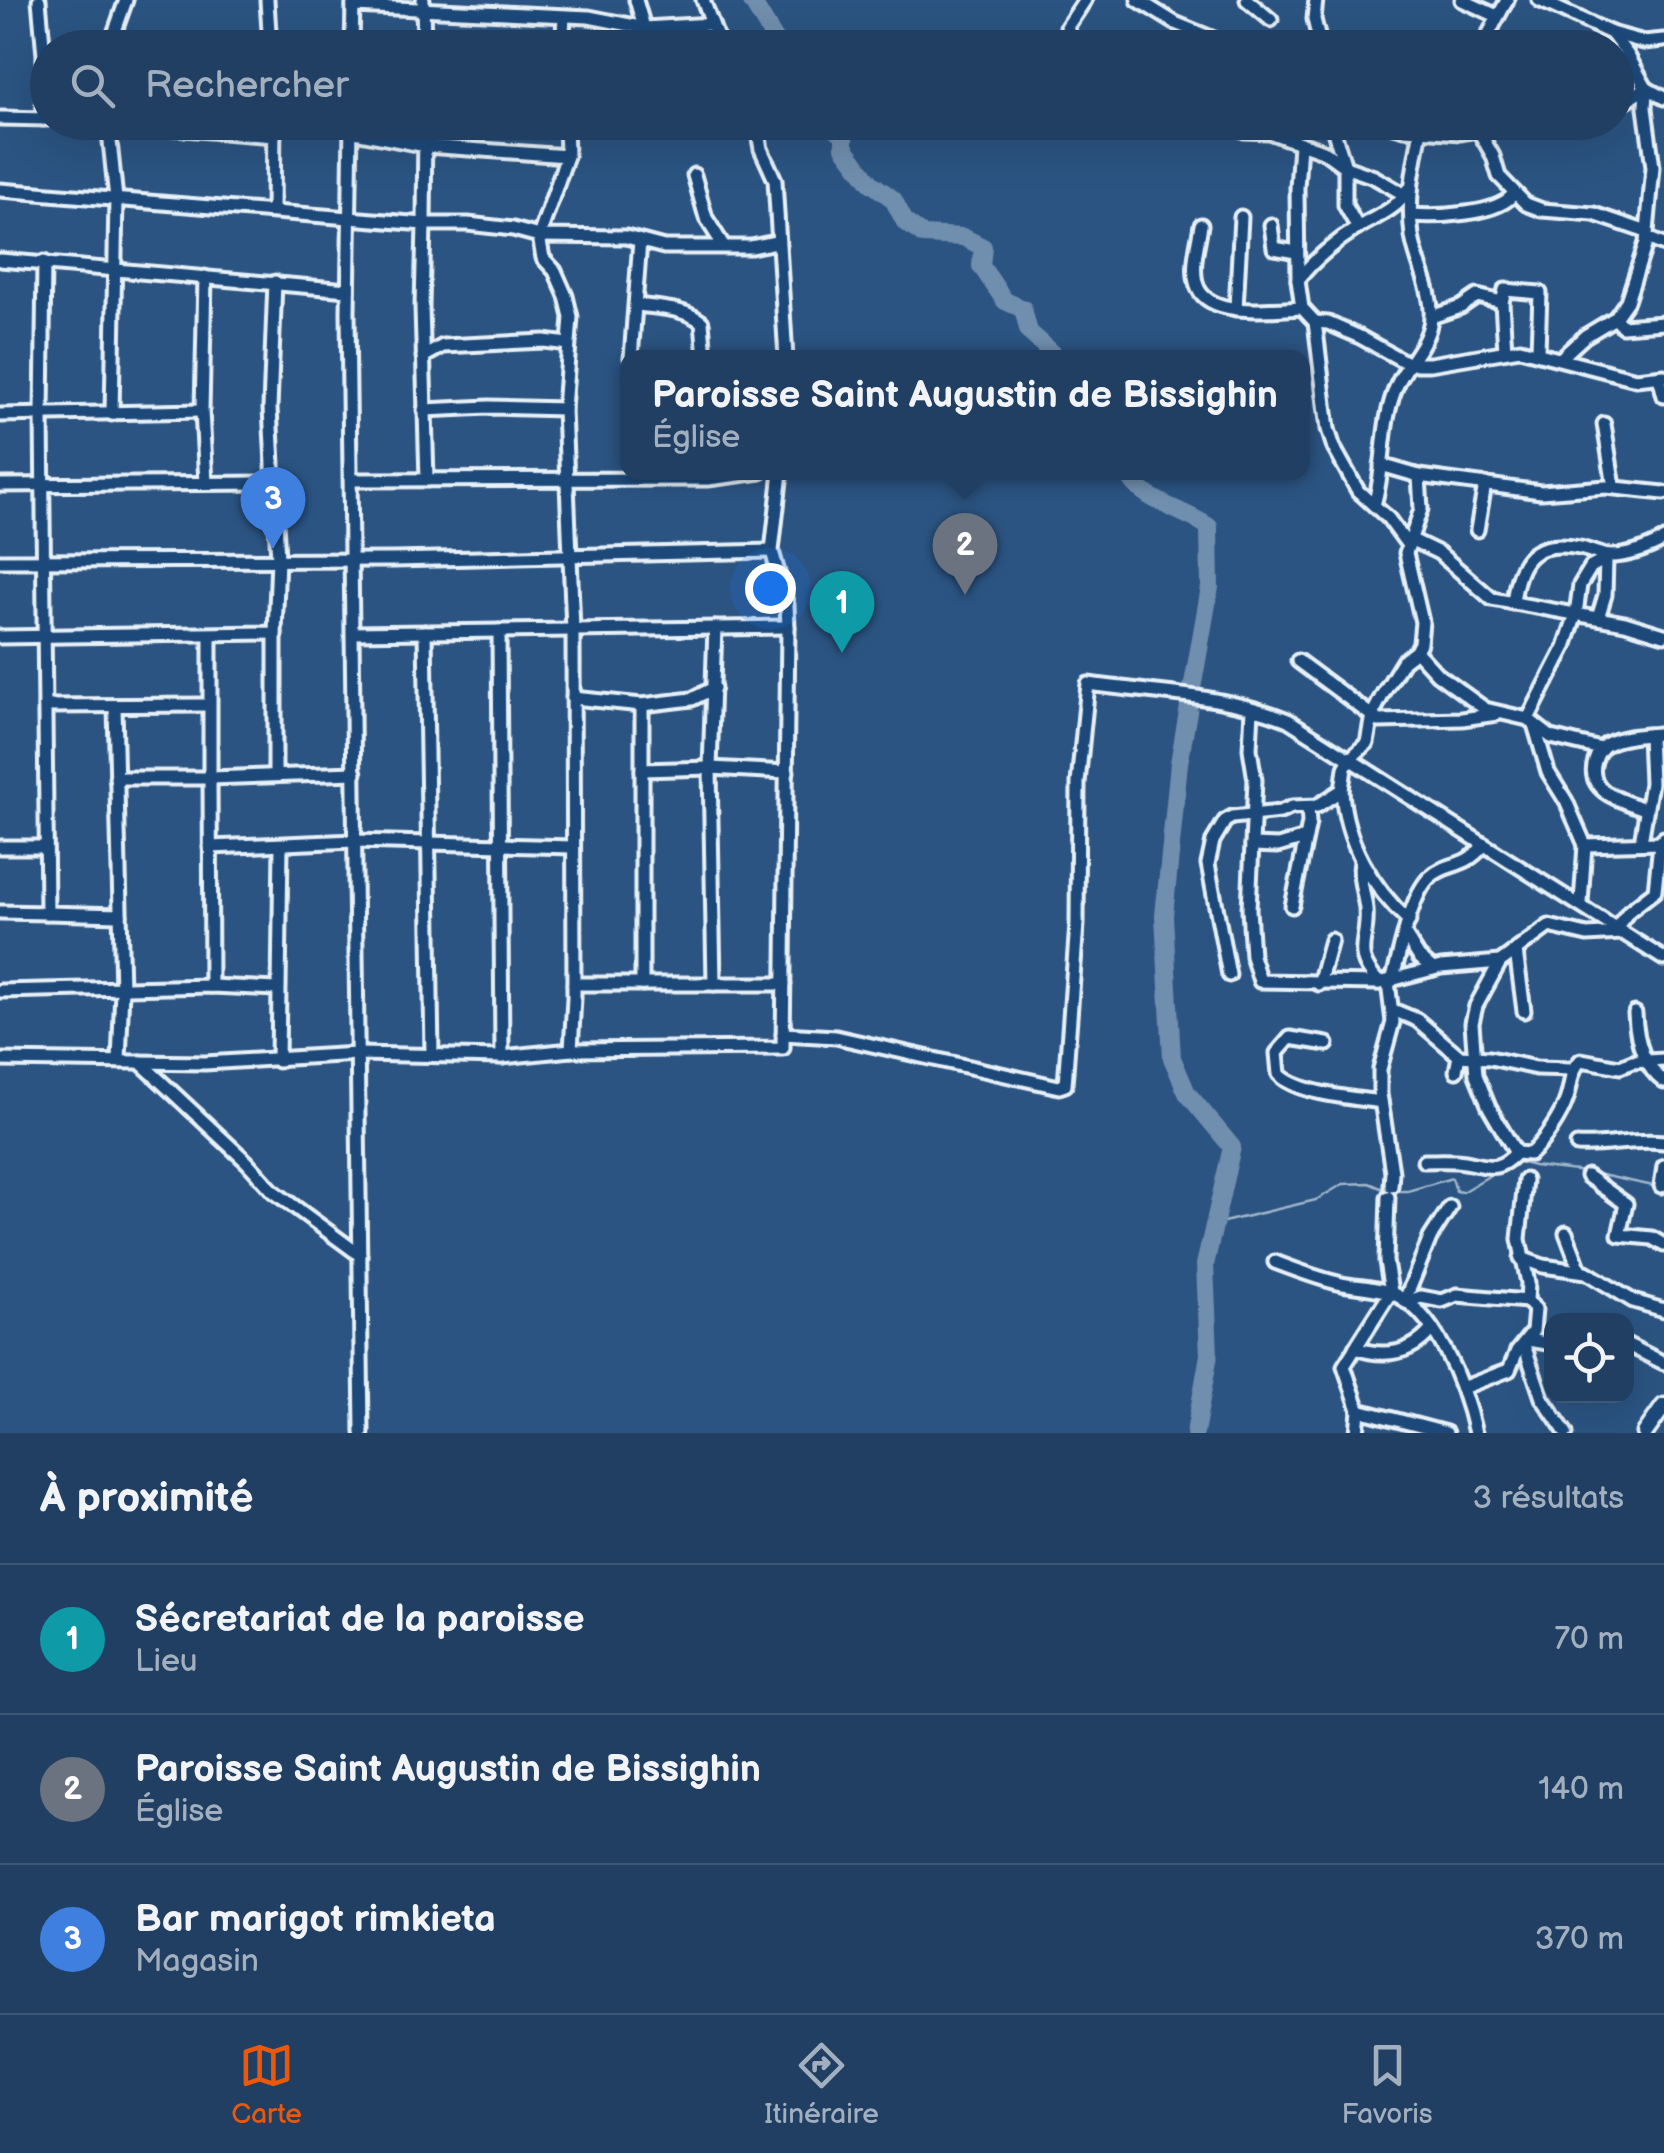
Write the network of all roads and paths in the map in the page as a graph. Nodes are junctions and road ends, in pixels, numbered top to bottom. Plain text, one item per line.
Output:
1 (52, 0) edge
2 (126, 0) edge
3 (636, 0) edge
4 (703, 0) edge
5 (1085, 0) edge
6 (1138, 0) edge
7 (1247, 0) edge
8 (1316, 0) edge
9 (1462, 0) edge
10 (1508, 0) edge
11 (1539, 0) edge
12 (39, 1) edge
13 (264, 1) edge
14 (353, 3) edge
15 (423, 5) edge
16 (1496, 16) junction
17 (564, 17) junction
18 (1271, 20) dead end
19 (712, 24) junction
20 (645, 28) junction
21 (42, 30) edge
22 (116, 30) edge
23 (268, 30) edge
24 (352, 30) edge
25 (424, 30) edge
26 (563, 30) edge
27 (714, 30) edge
28 (1069, 30) edge
29 (1192, 30) edge
30 (1317, 30) edge
31 (1490, 30) edge
32 (1604, 30) edge
33 (1634, 39) edge
34 (1664, 40) edge
35 (1634, 69) edge
36 (1646, 88) junction
37 (1634, 94) edge
38 (1664, 98) edge
39 (0, 118) edge
40 (30, 119) edge
41 (110, 140) edge
42 (274, 140) edge
43 (350, 140) edge
44 (402, 140) edge
45 (426, 140) edge
46 (567, 140) edge
47 (759, 140) edge
48 (1291, 140) edge
49 (1337, 140) edge
50 (1420, 140) edge
51 (1482, 140) edge
52 (1300, 144) junction
53 (426, 146) junction
54 (567, 156) junction
55 (1345, 167) junction
56 (694, 175) dead end
57 (0, 190) edge
58 (1408, 190) junction
59 (1514, 193) junction
60 (116, 199) junction
61 (273, 210) junction
62 (1411, 216) junction
63 (1240, 217) dead end
64 (347, 218) junction
65 (424, 224) junction
66 (1202, 226) dead end
67 (1271, 226) dead end
68 (1358, 228) junction
69 (1647, 235) junction
70 (539, 236) junction
71 (640, 240) junction
72 (776, 242) junction
73 (722, 245) junction
74 (1664, 245) edge
75 (1296, 252) junction
76 (0, 260) edge
77 (44, 262) junction
78 (113, 270) junction
79 (205, 277) junction
80 (1298, 280) junction
81 (275, 282) junction
82 (348, 290) junction
83 (1502, 302) junction
84 (637, 305) junction
85 (1302, 308) junction
86 (1236, 309) junction
87 (1431, 316) junction
88 (1615, 318) junction
89 (1315, 322) junction
90 (1663, 325) edge
91 (568, 344) junction
92 (631, 350) edge
93 (705, 350) edge
94 (785, 350) edge
95 (1505, 351) junction
96 (1538, 351) junction
97 (423, 357) junction
98 (1561, 358) junction
99 (1409, 364) junction
100 (1661, 376) edge
101 (1664, 396) edge
102 (564, 409) junction
103 (424, 410) junction
104 (202, 411) junction
105 (0, 414) edge
106 (42, 414) junction
107 (112, 414) junction
108 (1604, 424) dead end
109 (1381, 465) junction
110 (620, 476) edge
111 (1419, 476) junction
112 (566, 478) junction
113 (351, 480) junction
114 (427, 480) junction
115 (780, 480) edge
116 (272, 482) junction
117 (206, 483) junction
118 (0, 484) edge
119 (43, 484) junction
120 (1484, 484) junction
121 (1614, 488) junction
122 (1664, 493) edge
123 (1374, 505) junction
124 (1477, 530) dead end
125 (1664, 540) edge
126 (1408, 541) junction
127 (772, 551) junction
128 (570, 556) junction
129 (1608, 558) junction
130 (278, 559) junction
131 (352, 559) junction
132 (0, 561) edge
133 (44, 561) junction
134 (1513, 603) junction
135 (1576, 614) junction
136 (1598, 618) junction
137 (788, 627) junction
138 (715, 628) junction
139 (573, 630) junction
140 (499, 631) junction
141 (425, 632) junction
142 (275, 633) junction
143 (353, 633) junction
144 (44, 636) junction
145 (210, 636) junction
146 (1664, 636) edge
147 (0, 637) edge
148 (1416, 650) junction
149 (1298, 661) dead end
150 (714, 688) junction
151 (573, 698) junction
152 (208, 705) junction
153 (642, 705) junction
154 (45, 706) junction
155 (115, 707) junction
156 (1252, 709) junction
157 (1496, 714) junction
158 (1372, 715) junction
159 (1531, 721) junction
160 (1664, 733) edge
161 (1649, 736) junction
162 (1601, 749) junction
163 (1350, 759) junction
164 (710, 768) junction
165 (642, 770) junction
166 (787, 772) junction
167 (354, 773) junction
168 (275, 774) junction
169 (116, 778) junction
170 (210, 778) junction
171 (1342, 790) junction
172 (1308, 807) junction
173 (1645, 810) junction
174 (1254, 814) junction
175 (1305, 838) junction
176 (1662, 841) edge
177 (356, 842) junction
178 (1640, 842) junction
179 (430, 844) junction
180 (281, 845) junction
181 (501, 845) junction
182 (1252, 845) junction
183 (1585, 845) junction
184 (1483, 846) junction
185 (0, 847) edge
186 (45, 847) junction
187 (210, 847) junction
188 (573, 847) junction
189 (1360, 862) junction
190 (1660, 894) edge
191 (1581, 903) junction
192 (1292, 906) dead end
193 (0, 912) edge
194 (47, 913) junction
195 (120, 915) junction
196 (1409, 920) junction
197 (1619, 931) junction
198 (1406, 936) junction
199 (1331, 940) dead end
200 (1516, 950) junction
201 (1664, 959) edge
202 (1500, 962) junction
203 (1433, 969) junction
204 (1229, 975) dead end
205 (1386, 982) junction
206 (574, 984) junction
207 (642, 984) junction
208 (714, 984) junction
209 (784, 984) junction
210 (1319, 984) junction
211 (211, 986) junction
212 (277, 989) junction
213 (122, 990) junction
214 (0, 991) edge
215 (1393, 1010) junction
216 (1524, 1011) dead end
217 (1636, 1013) dead end
218 (783, 1034) junction
219 (1327, 1044) dead end
220 (570, 1050) junction
221 (357, 1054) junction
222 (432, 1054) junction
223 (1466, 1056) junction
224 (502, 1057) junction
225 (0, 1060) edge
226 (278, 1060) junction
227 (1664, 1060) edge
228 (119, 1061) junction
229 (1646, 1061) junction
230 (140, 1062) junction
231 (1573, 1070) junction
232 (1456, 1072) dead end
233 (1664, 1082) edge
234 (1381, 1102) junction
235 (1664, 1142) edge
236 (1577, 1145) dead end
237 (1516, 1154) junction
238 (1424, 1161) dead end
239 (1664, 1166) edge
240 (1587, 1176) dead end
241 (1525, 1180) dead end
242 (1661, 1186) dead end
243 (1450, 1207) dead end
244 (1566, 1233) dead end
245 (1664, 1246) edge
246 (360, 1255) junction
247 (1522, 1258) junction
248 (1274, 1262) dead end
249 (1580, 1270) junction
250 (1390, 1292) junction
251 (1406, 1301) junction
252 (1527, 1301) junction
253 (1664, 1310) edge
254 (1536, 1322) junction
255 (1544, 1324) edge
256 (1432, 1329) junction
257 (1526, 1343) junction
258 (1544, 1344) edge
259 (1355, 1348) junction
260 (1634, 1348) edge
261 (1664, 1362) edge
262 (1462, 1388) junction
263 (1664, 1406) edge
264 (1359, 1410) junction
265 (362, 1433) edge
266 (1358, 1433) edge
267 (1446, 1433) edge
268 (1475, 1433) edge
269 (1566, 1433) edge
270 (1645, 1433) edge

1 - 12 street
2 - 22 street
3 - 20 street
4 - 19 street
5 - 28 street
6 - 29 street
7 - 18 street
8 - 30 street
9 - 16 street
10 - 16 street
11 - 32 street
12 - 21 street
13 - 23 street
14 - 15 street
14 - 24 street
15 - 17 street
15 - 25 street
16 - 31 street
17 - 20 street
17 - 26 street
19 - 20 street
19 - 27 street
33 - 34 street
35 - 36 street
36 - 37 street
36 - 38 street
36 - 69 street
39 - 40 street
41 - 60 street
42 - 61 street
43 - 64 street
44 - 53 street
45 - 53 street
46 - 54 street
47 - 72 street
48 - 52 street
49 - 55 street
50 - 58 street
51 - 59 street
52 - 55 street
52 - 75 street
53 - 54 street
53 - 65 street
54 - 70 street
55 - 58 street
55 - 68 street
56 - 73 street
57 - 60 street
58 - 62 street
58 - 68 street
59 - 62 street
59 - 69 street
60 - 61 street
60 - 78 street
61 - 64 street
62 - 87 street
63 - 86 street
64 - 65 street
64 - 82 street
65 - 70 street
65 - 97 street
66 - 86 street
67 - 75 street
68 - 80 street
69 - 74 street
69 - 88 street
70 - 71 street
70 - 91 street
71 - 73 street
71 - 84 street
72 - 73 street
72 - 94 street
75 - 80 street
76 - 77 street
77 - 78 street
77 - 106 street
78 - 79 street
78 - 107 street
79 - 81 street
79 - 104 street
80 - 85 street
81 - 82 street
81 - 116 street
82 - 113 street
83 - 87 street
83 - 95 street
83 - 96 street
84 - 92 street
84 - 93 street
85 - 86 street
85 - 89 street
87 - 99 street
88 - 90 street
88 - 98 street
89 - 99 street
89 - 123 street
91 - 97 street
91 - 102 street
95 - 96 street
95 - 99 street
96 - 98 street
97 - 103 street
98 - 100 street
99 - 109 street
100 - 101 street
102 - 103 street
102 - 112 street
103 - 114 street
104 - 107 street
104 - 117 street
105 - 106 street
106 - 107 street
106 - 119 street
108 - 121 street
109 - 111 street
109 - 123 street
110 - 112 street
111 - 120 street
111 - 126 street
112 - 114 street
112 - 128 street
113 - 114 street
113 - 131 street
115 - 127 street
116 - 117 street
116 - 130 street
117 - 119 street
118 - 119 street
119 - 133 street
120 - 121 street
120 - 124 street
121 - 122 street
123 - 126 street
125 - 129 street
126 - 134 street
126 - 148 street
127 - 128 street
127 - 137 street
128 - 131 street
128 - 139 street
129 - 134 street
129 - 135 street
129 - 136 street
130 - 131 street
130 - 133 street
130 - 142 street
131 - 143 street
132 - 133 street
133 - 144 street
134 - 135 street
135 - 136 street
135 - 159 street
136 - 146 street
137 - 138 street
137 - 166 street
138 - 139 street
138 - 150 street
139 - 140 street
139 - 151 street
140 - 141 street
140 - 181 street
141 - 143 street
141 - 179 street
142 - 145 street
142 - 168 street
143 - 167 street
144 - 145 street
144 - 147 street
144 - 154 street
145 - 152 street
148 - 157 street
148 - 158 street
149 - 158 street
150 - 153 street
150 - 164 street
151 - 153 street
151 - 188 street
152 - 155 street
152 - 170 street
153 - 165 street
154 - 155 street
154 - 186 street
155 - 169 street
156 - 163 street
156 - 174 street
156 - 218 street
157 - 158 street
157 - 159 street
158 - 163 street
159 - 162 street
159 - 183 street
160 - 161 street
161 - 162 street
161 - 173 street
162 - 173 street
163 - 171 street
163 - 184 street
164 - 165 street
164 - 166 street
164 - 208 street
165 - 207 street
166 - 209 street
167 - 168 street
167 - 177 street
168 - 170 street
169 - 170 street
169 - 195 street
170 - 187 street
171 - 172 street
171 - 189 street
172 - 174 street
172 - 175 street
173 - 178 street
174 - 182 street
174 - 204 street
175 - 182 street
175 - 192 street
176 - 178 street
176 - 190 street
177 - 179 street
177 - 180 street
177 - 221 street
178 - 183 street
179 - 181 street
179 - 222 street
180 - 187 street
180 - 212 street
181 - 188 street
181 - 224 street
182 - 210 street
183 - 191 street
184 - 191 street
184 - 196 street
185 - 186 street
186 - 194 street
187 - 211 street
188 - 206 street
189 - 196 street
189 - 205 street
190 - 197 street
191 - 197 street
193 - 194 street
194 - 195 street
195 - 213 street
196 - 198 street
197 - 200 street
197 - 201 street
198 - 203 street
198 - 205 street
199 - 210 street
200 - 202 street
200 - 216 street
202 - 203 street
202 - 223 street
203 - 205 street
205 - 210 street
205 - 215 street
206 - 207 street
206 - 220 street
207 - 208 street
208 - 209 street
209 - 218 street
211 - 212 street
211 - 213 street
212 - 226 street
213 - 214 street
213 - 228 street
215 - 223 street
215 - 234 street
217 - 229 street
218 - 220 street
219 - 234 street
220 - 224 street
221 - 222 street
221 - 226 street
221 - 246 street
222 - 224 street
223 - 231 street
223 - 232 street
223 - 237 street
225 - 228 street
226 - 230 street
227 - 229 street
228 - 230 street
229 - 231 street
229 - 233 street
230 - 246 street
231 - 237 street
234 - 250 street
235 - 236 street
237 - 238 street
239 - 242 street
240 - 245 street
241 - 247 street
243 - 251 street
244 - 249 street
246 - 265 street
247 - 249 street
247 - 252 street
248 - 250 street
249 - 253 street
250 - 251 street
250 - 259 street
251 - 252 street
251 - 256 street
252 - 254 street
254 - 255 street
254 - 257 street
256 - 259 street
256 - 262 street
257 - 258 street
257 - 262 street
257 - 269 street
259 - 264 street
260 - 261 street
262 - 268 street
263 - 270 main road
264 - 266 street
264 - 267 street

